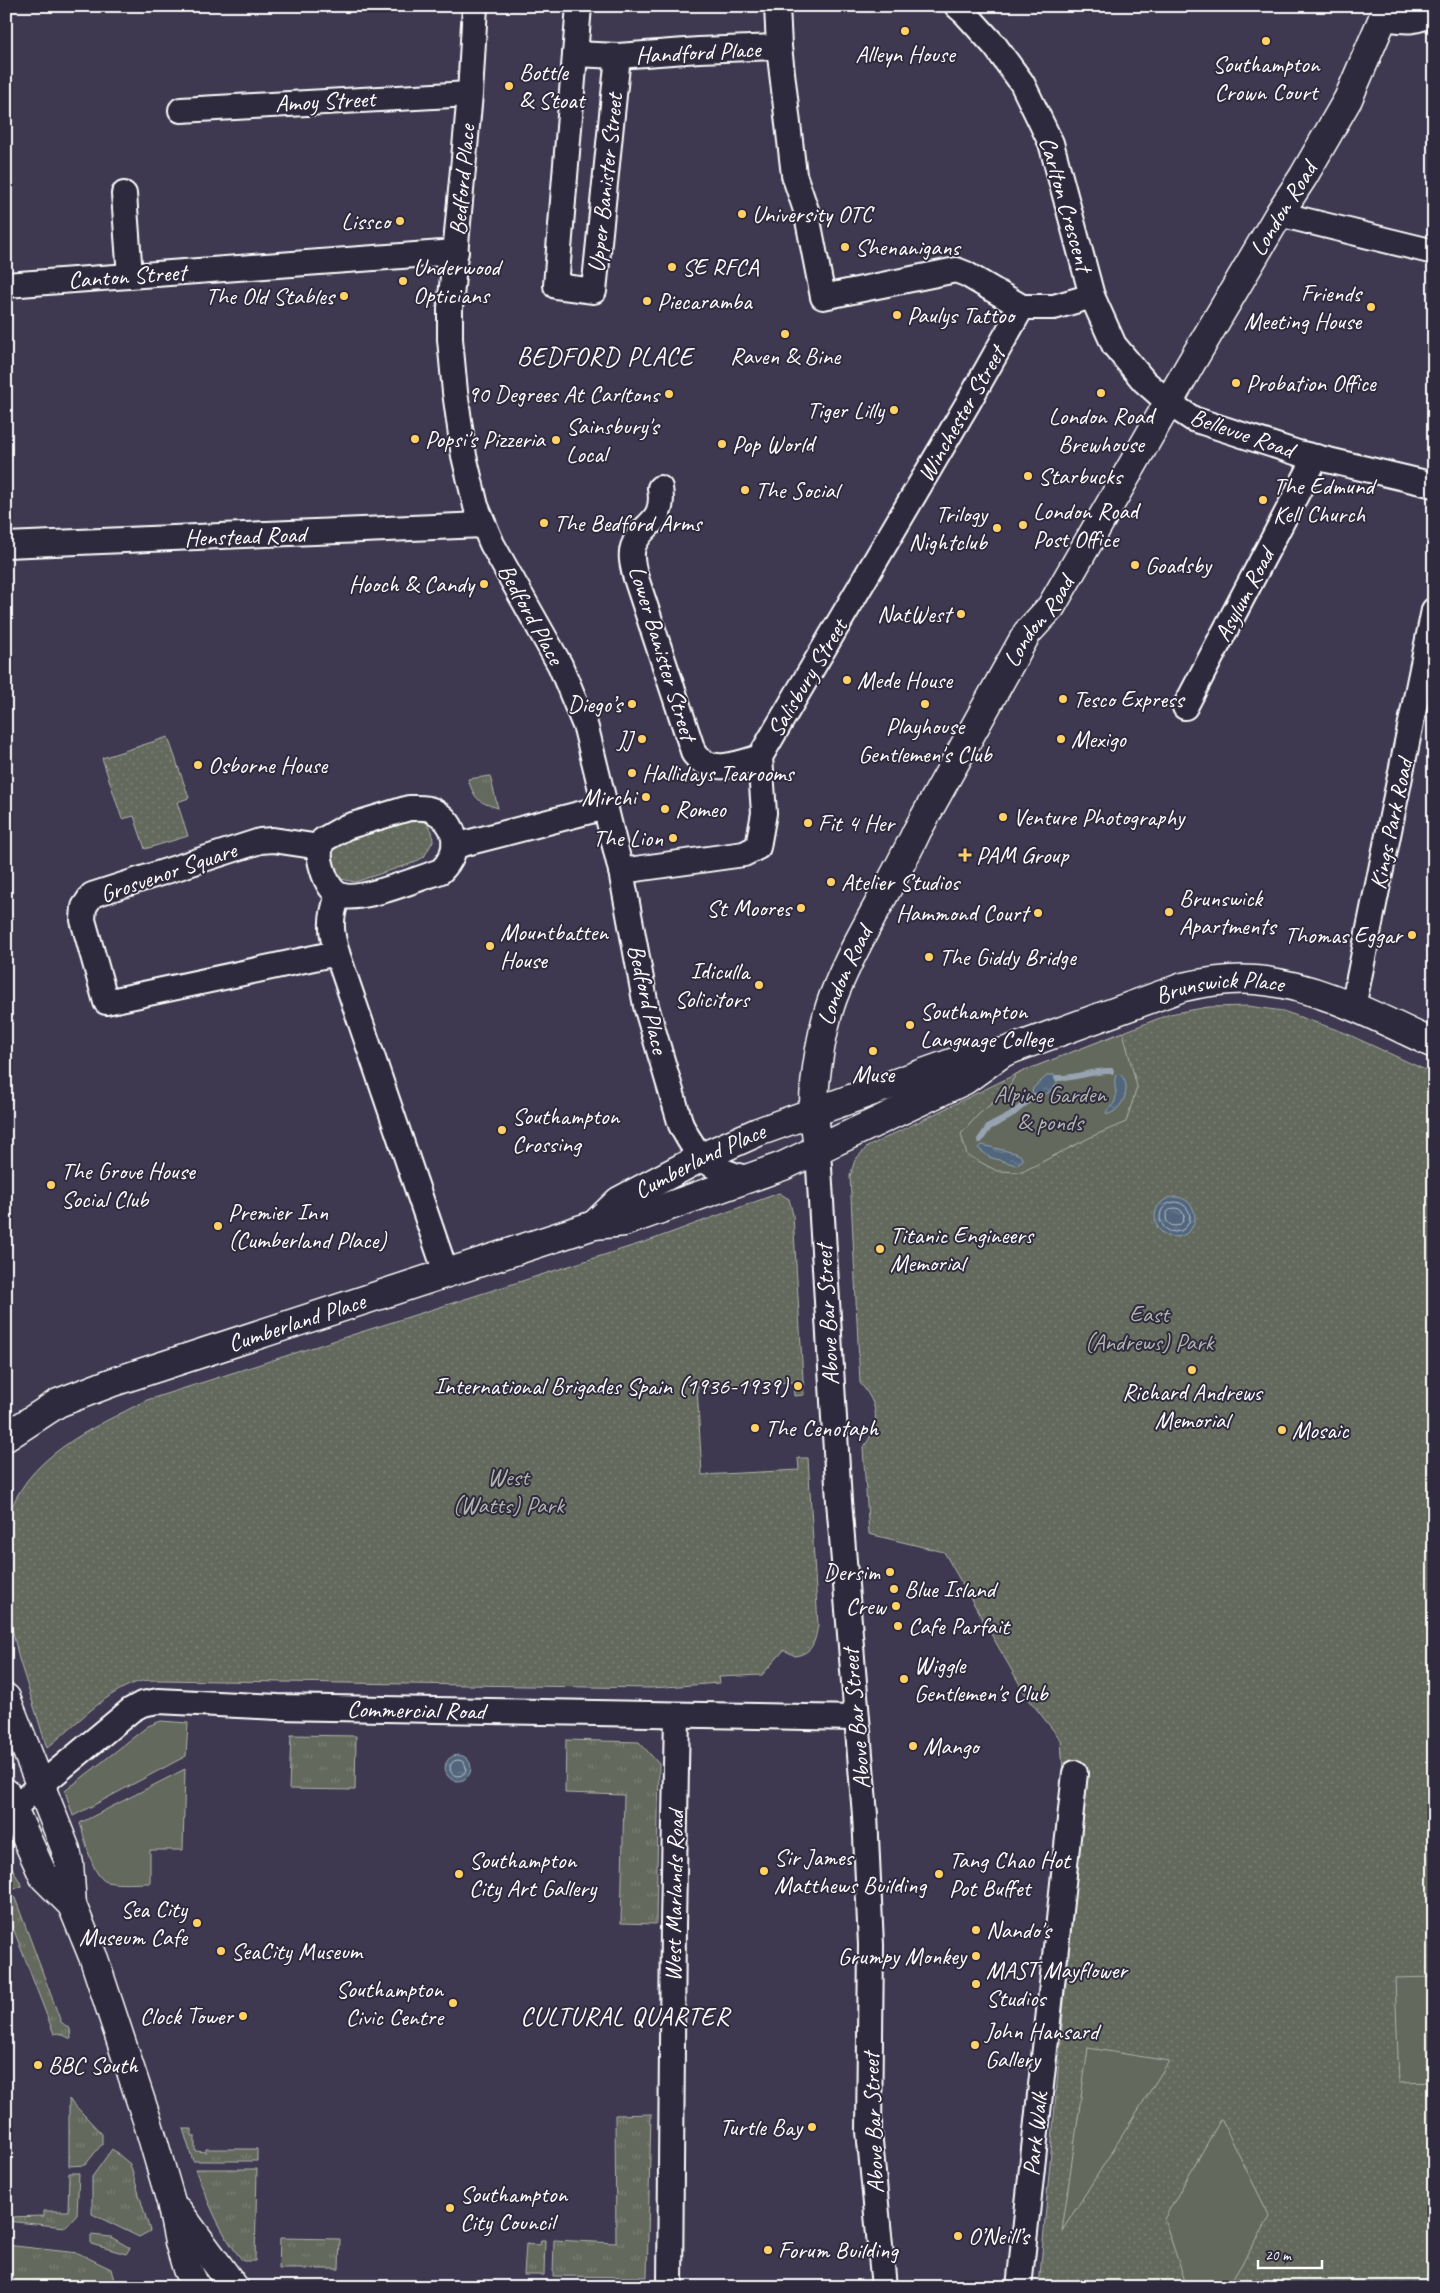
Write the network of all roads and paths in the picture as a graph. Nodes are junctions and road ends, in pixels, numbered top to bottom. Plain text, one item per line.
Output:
1 (475, 6) edge
2 (578, 6) edge
3 (777, 6) edge
4 (957, 6) edge
5 (1386, 10) edge
6 (1434, 11) edge
7 (779, 47) junction
8 (575, 54) junction
9 (618, 56) junction
10 (470, 94) junction
11 (181, 110) dead end
12 (124, 194) dead end
13 (1279, 214) junction
14 (456, 252) junction
15 (1434, 252) edge
16 (130, 276) junction
17 (6, 284) edge
18 (1092, 296) junction
19 (1022, 307) junction
20 (1169, 403) junction
21 (1316, 457) junction
22 (1434, 486) edge
23 (660, 488) dead end
24 (899, 521) joint
25 (483, 526) junction
26 (6, 545) edge
27 (1434, 610) edge
28 (1185, 707) dead end
29 (760, 757) junction
30 (606, 807) junction
31 (455, 846) junction
32 (320, 847) junction
33 (621, 871) junction
34 (338, 895) junction
35 (337, 953) junction
36 (1353, 1007) junction
37 (1434, 1044) edge
38 (1004, 1052) junction
39 (814, 1112) junction
40 (818, 1151) junction
41 (702, 1157) junction
42 (746, 1178) junction
43 (594, 1224) junction
44 (446, 1273) junction
45 (6, 1436) edge
46 (6, 1698) edge
47 (677, 1715) junction
48 (856, 1718) junction
49 (1076, 1773) dead end
50 (41, 1786) junction
51 (9, 1805) edge
52 (72, 1905) junction
53 (171, 2202) junction
54 (196, 2287) edge
55 (234, 2287) edge
56 (670, 2287) edge
57 (884, 2287) edge
58 (1019, 2287) edge

1 - 10 street, Bedford Place
2 - 8 street, Upper Banister Street
3 - 7 street
4 - 18 street, Carlton Crescent
5 - 6 street
5 - 13 main road, London Road
7 - 9 street, Handford Place
7 - 19 street
8 - 9 street
8 - 9 street, Upper Banister Street
10 - 11 street, Amoy Street
10 - 14 street, Bedford Place
12 - 16 street
13 - 15 street
13 - 20 main road, London Road
14 - 16 street, Canton Street
14 - 25 street, Bedford Place
16 - 17 street, Canton Street
18 - 19 street
18 - 20 street, Carlton Crescent
19 - 24 street, Winchester Street
20 - 21 street, Bellevue Road
20 - 39 main road, London Road
21 - 22 street, Bellevue Road
21 - 28 street, Asylum Road
23 - 29 street, Lower Banister Street
24 - 29 street, Salisbury Street
25 - 26 street, Henstead Road
25 - 30 street, Bedford Place
27 - 36 street, Kings Park Road
29 - 33 street, Salisbury Street
30 - 31 street
30 - 33 street, Bedford Place
31 - 32 street
31 - 34 street
32 - 34 street
32 - 35 street, Grosvenor Square
33 - 41 street, Bedford Place
34 - 35 street
35 - 44 street
36 - 37 main road, Brunswick Place
36 - 38 main road, Brunswick Place
38 - 39 main road, Brunswick Place
38 - 40 main road, Brunswick Place
39 - 40 main road, London Road
39 - 41 main road, Cumberland Place
40 - 42 main road, Cumberland Place
40 - 48 street, Above Bar Street
41 - 42 street, Bedford Place
41 - 43 main road, Cumberland Place
42 - 43 main road, Cumberland Place
43 - 44 main road, Cumberland Place
44 - 45 main road, Cumberland Place
46 - 50 main road
47 - 48 street, Commercial Road
47 - 50 street, Commercial Road
47 - 56 street, West Marlands Road
48 - 57 street, Above Bar Street
49 - 58 street, Park Walk
50 - 51 street, Commercial Road
50 - 52 main road
51 - 52 main road
52 - 53 main road
53 - 54 main road
53 - 55 main road

